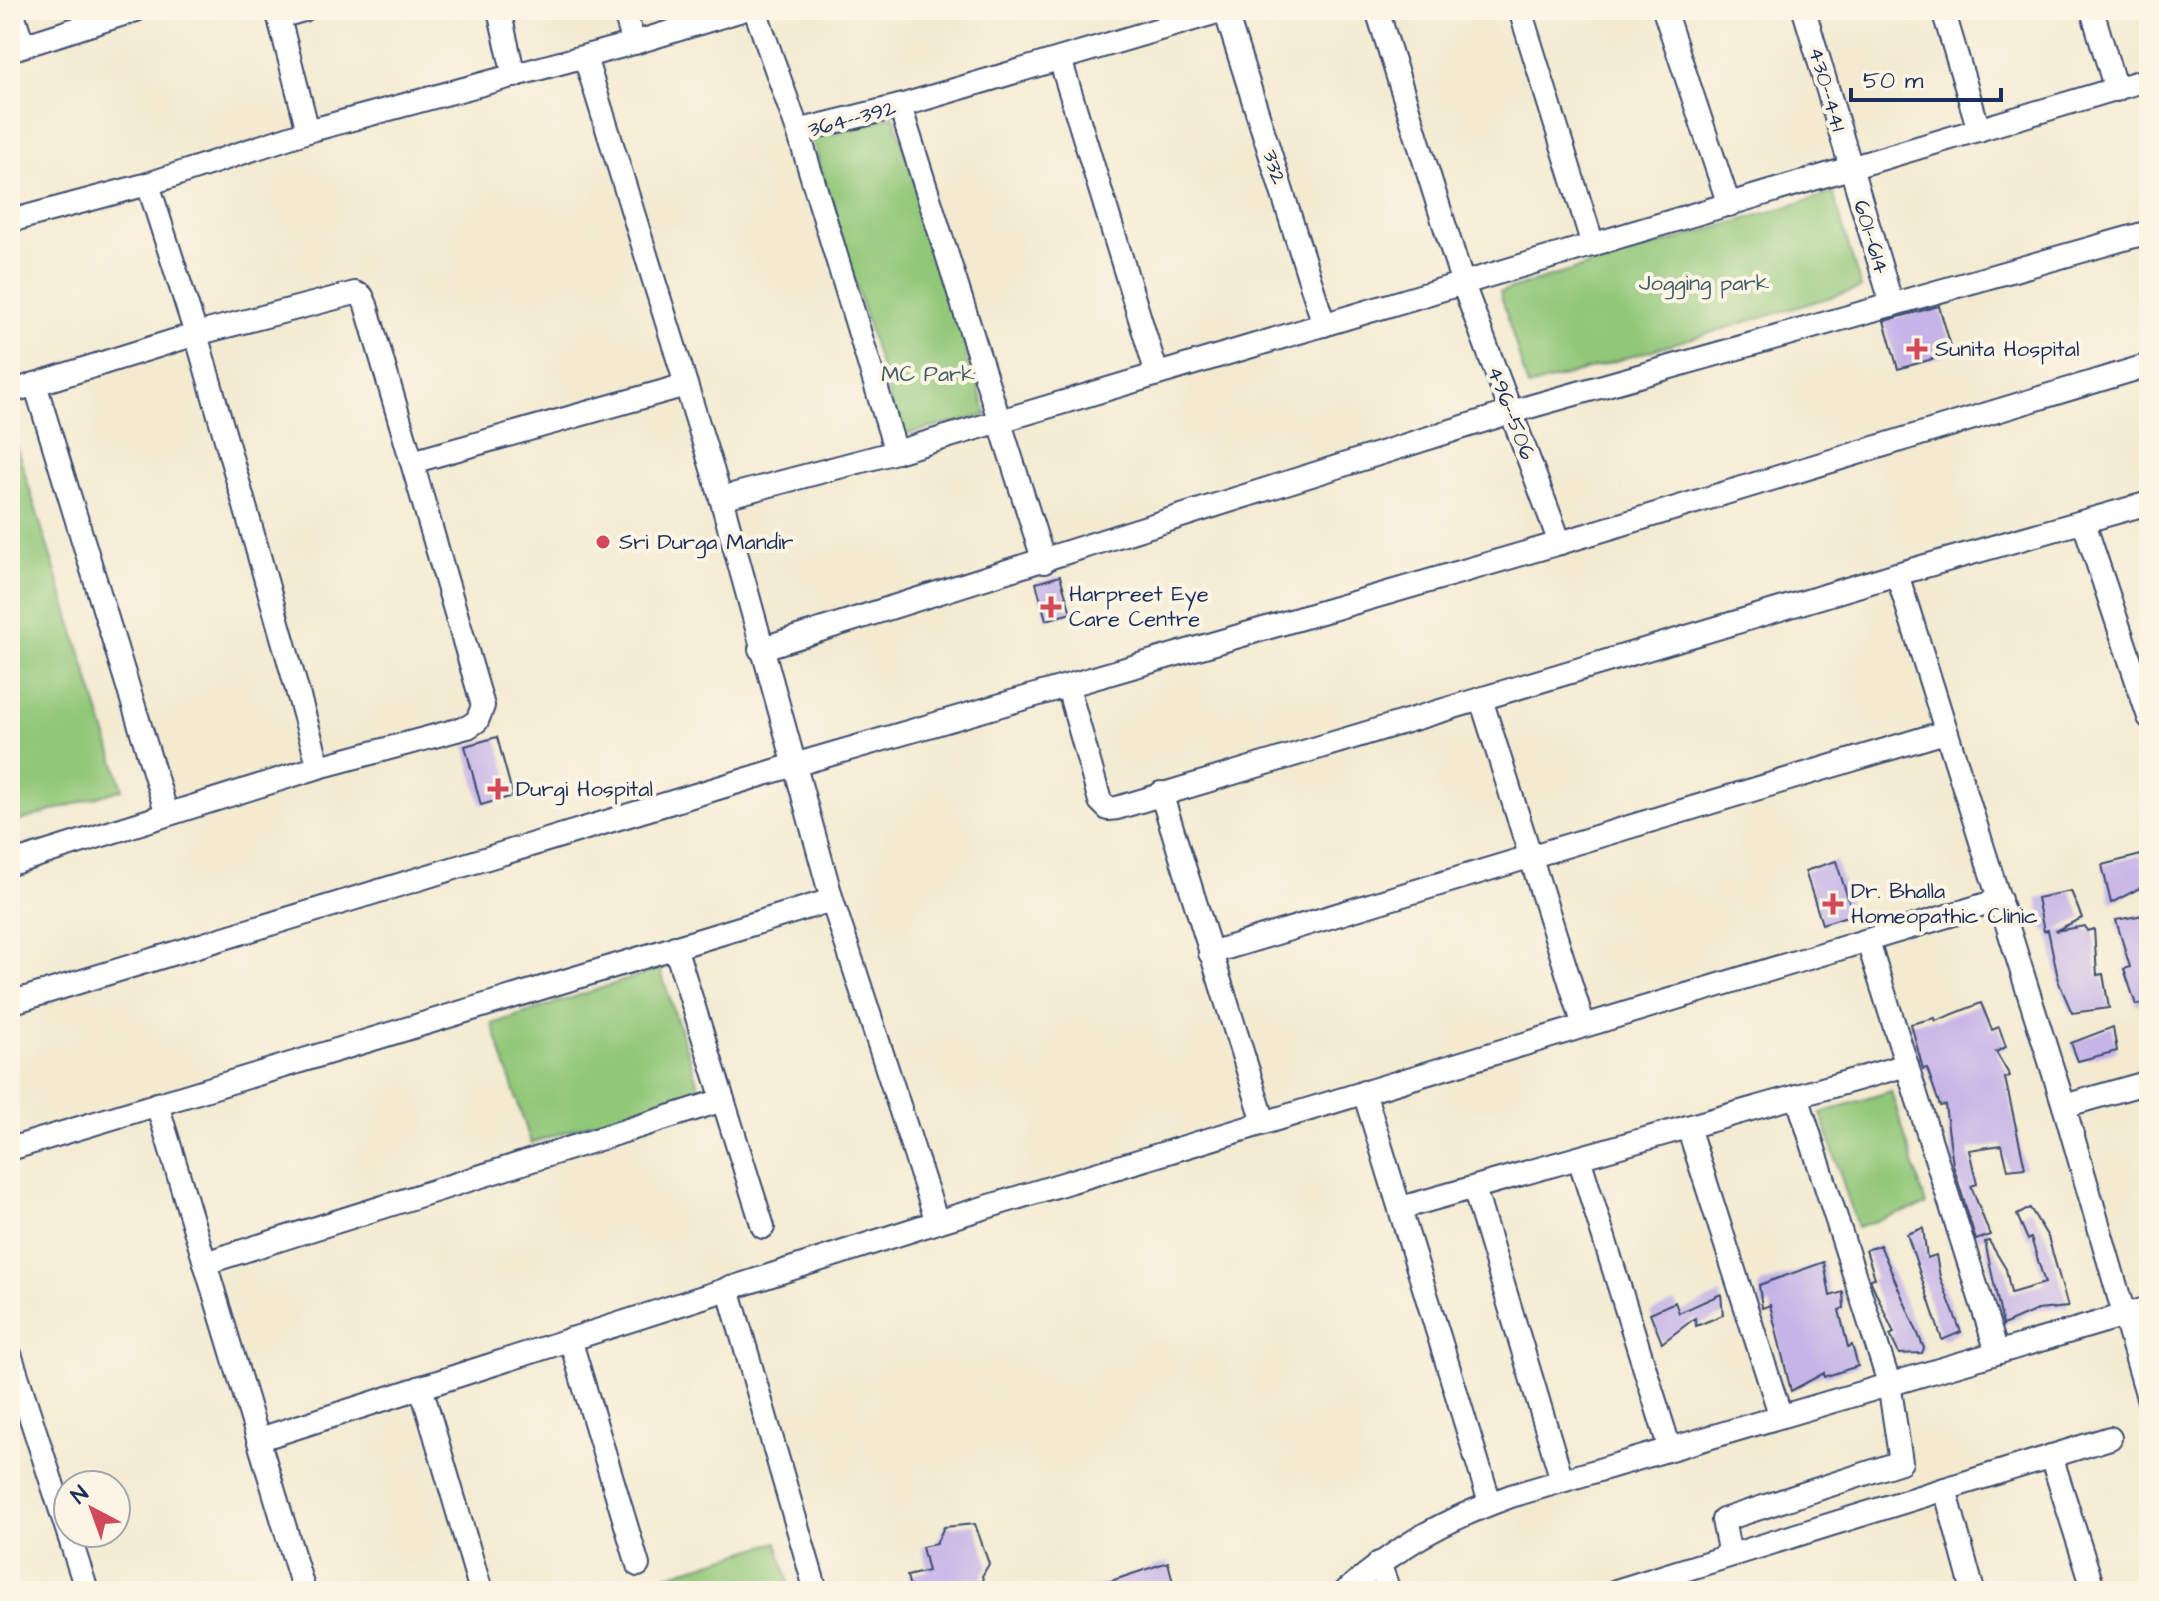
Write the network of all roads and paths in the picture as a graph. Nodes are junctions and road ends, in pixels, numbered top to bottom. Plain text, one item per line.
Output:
1 (12, 10) edge
2 (136, 10) edge
3 (304, 10) edge
4 (499, 10) edge
5 (624, 10) edge
6 (742, 10) edge
7 (755, 10) edge
8 (1225, 10) edge
9 (1377, 10) edge
10 (1520, 10) edge
11 (1664, 10) edge
12 (1804, 10) edge
13 (1943, 10) edge
14 (2092, 10) edge
15 (278, 14) edge
16 (700, 16) edge
17 (634, 43) junction
18 (17, 48) edge
19 (585, 57) junction
20 (1060, 59) junction
21 (514, 76) junction
22 (2149, 79) edge
23 (2116, 90) junction
24 (900, 106) junction
25 (1979, 130) junction
26 (308, 131) junction
27 (798, 131) junction
28 (1850, 169) junction
29 (148, 184) junction
30 (1729, 205) junction
31 (10, 221) edge
32 (2149, 232) edge
33 (1593, 245) junction
34 (1463, 284) junction
35 (1892, 305) junction
36 (1324, 325) junction
37 (196, 334) junction
38 (2149, 365) edge
39 (1157, 374) junction
40 (35, 384) junction
41 (686, 385) junction
42 (10, 392) edge
43 (1511, 412) junction
44 (998, 422) junction
45 (896, 452) junction
46 (412, 462) junction
47 (721, 498) junction
48 (2149, 503) edge
49 (2084, 523) junction
50 (1560, 543) junction
51 (1044, 562) junction
52 (1897, 574) junction
53 (760, 649) junction
54 (1068, 687) junction
55 (1481, 699) junction
56 (2148, 708) edge
57 (1945, 732) junction
58 (794, 765) junction
59 (319, 767) junction
60 (1161, 793) junction
61 (167, 814) junction
62 (1530, 858) junction
63 (10, 864) edge
64 (832, 900) junction
65 (2000, 900) junction
66 (1868, 942) junction
67 (675, 947) junction
68 (1210, 953) junction
69 (10, 1003) edge
70 (1583, 1023) junction
71 (1907, 1065) junction
72 (2149, 1082) edge
73 (1364, 1092) junction
74 (1797, 1096) junction
75 (723, 1100) junction
76 (157, 1104) junction
77 (2064, 1106) junction
78 (1264, 1122) junction
79 (1688, 1127) junction
80 (10, 1149) edge
81 (1579, 1158) junction
82 (1474, 1188) junction
83 (1401, 1208) junction
84 (937, 1222) junction
85 (763, 1227) dead end
86 (205, 1263) junction
87 (728, 1288) junction
88 (2149, 1308) edge
89 (2124, 1316) junction
90 (570, 1339) junction
91 (1997, 1352) junction
92 (10, 1354) edge
93 (1889, 1383) junction
94 (421, 1387) junction
95 (2149, 1401) edge
96 (1780, 1414) junction
97 (2110, 1438) dead end
98 (260, 1439) junction
99 (1669, 1446) junction
100 (2051, 1456) junction
101 (1562, 1480) junction
102 (1945, 1489) junction
103 (1490, 1503) junction
104 (1730, 1555) junction
105 (1379, 1563) junction
106 (638, 1565) dead end
107 (87, 1591) edge
108 (304, 1591) edge
109 (481, 1591) edge
110 (816, 1591) edge
111 (1346, 1591) edge
112 (1389, 1591) edge
113 (1616, 1591) edge
114 (1973, 1591) edge
115 (2094, 1591) edge

1 - 18 street
2 - 18 street
3 - 15 street
4 - 21 street
5 - 17 street
6 - 16 street
7 - 27 street
8 - 20 street, 364--392
8 - 36 street, 332
9 - 34 street, 496--506
10 - 33 street
11 - 30 street
12 - 28 street, 430--441
13 - 25 street
14 - 23 street
15 - 26 street
16 - 17 street
17 - 19 street
19 - 21 street
19 - 41 street
20 - 24 street, 364--392
20 - 39 street
21 - 26 street
22 - 23 street
23 - 25 street
24 - 27 street, 364--392
24 - 44 street
25 - 28 street
26 - 29 street
27 - 45 street, 364--392
28 - 30 street
28 - 35 street, 601--614
29 - 31 street
29 - 37 street
30 - 33 street
32 - 35 street
33 - 34 street
34 - 36 street
34 - 43 street, 496--506
35 - 43 street
36 - 39 street
37 - 40 street
37 - 46 street
37 - 59 street
38 - 50 street
39 - 44 street
40 - 42 street
40 - 61 street
41 - 46 street
41 - 47 street
43 - 50 street, 496--506
43 - 51 street
44 - 45 street
44 - 51 street
45 - 47 street
46 - 59 street
47 - 53 street
48 - 49 street
49 - 52 street
49 - 56 street
50 - 54 street
51 - 53 street
52 - 55 street
52 - 57 street
53 - 58 street
54 - 58 street
54 - 60 street
55 - 60 street
55 - 62 street
57 - 62 street
57 - 65 street
58 - 64 street
58 - 69 street
59 - 61 street
60 - 68 street
61 - 63 street
62 - 68 street
62 - 70 street
64 - 67 street
64 - 84 street
65 - 66 street
65 - 77 street
66 - 70 street
66 - 71 street
67 - 75 street
67 - 76 street
68 - 78 street
70 - 73 street
71 - 74 street
71 - 91 street
72 - 77 street
73 - 78 street
73 - 83 street
74 - 79 street
74 - 93 street
75 - 85 street
75 - 86 street
76 - 80 street
76 - 86 street
77 - 89 street
78 - 84 street
79 - 81 street
79 - 96 street
81 - 82 street
81 - 99 street
82 - 83 street
82 - 101 street
83 - 103 street
84 - 87 street
86 - 98 street
87 - 90 street
87 - 110 street
88 - 89 street
89 - 91 street
89 - 95 street
90 - 94 street
90 - 106 street
91 - 93 street
92 - 107 street
93 - 96 street
93 - 104 street
94 - 98 street
94 - 109 street
96 - 99 street
97 - 100 street
98 - 108 street
99 - 101 street
100 - 102 street
100 - 115 street
101 - 103 street
102 - 104 street
102 - 114 street
103 - 105 street
104 - 113 street
105 - 111 street
105 - 112 street

